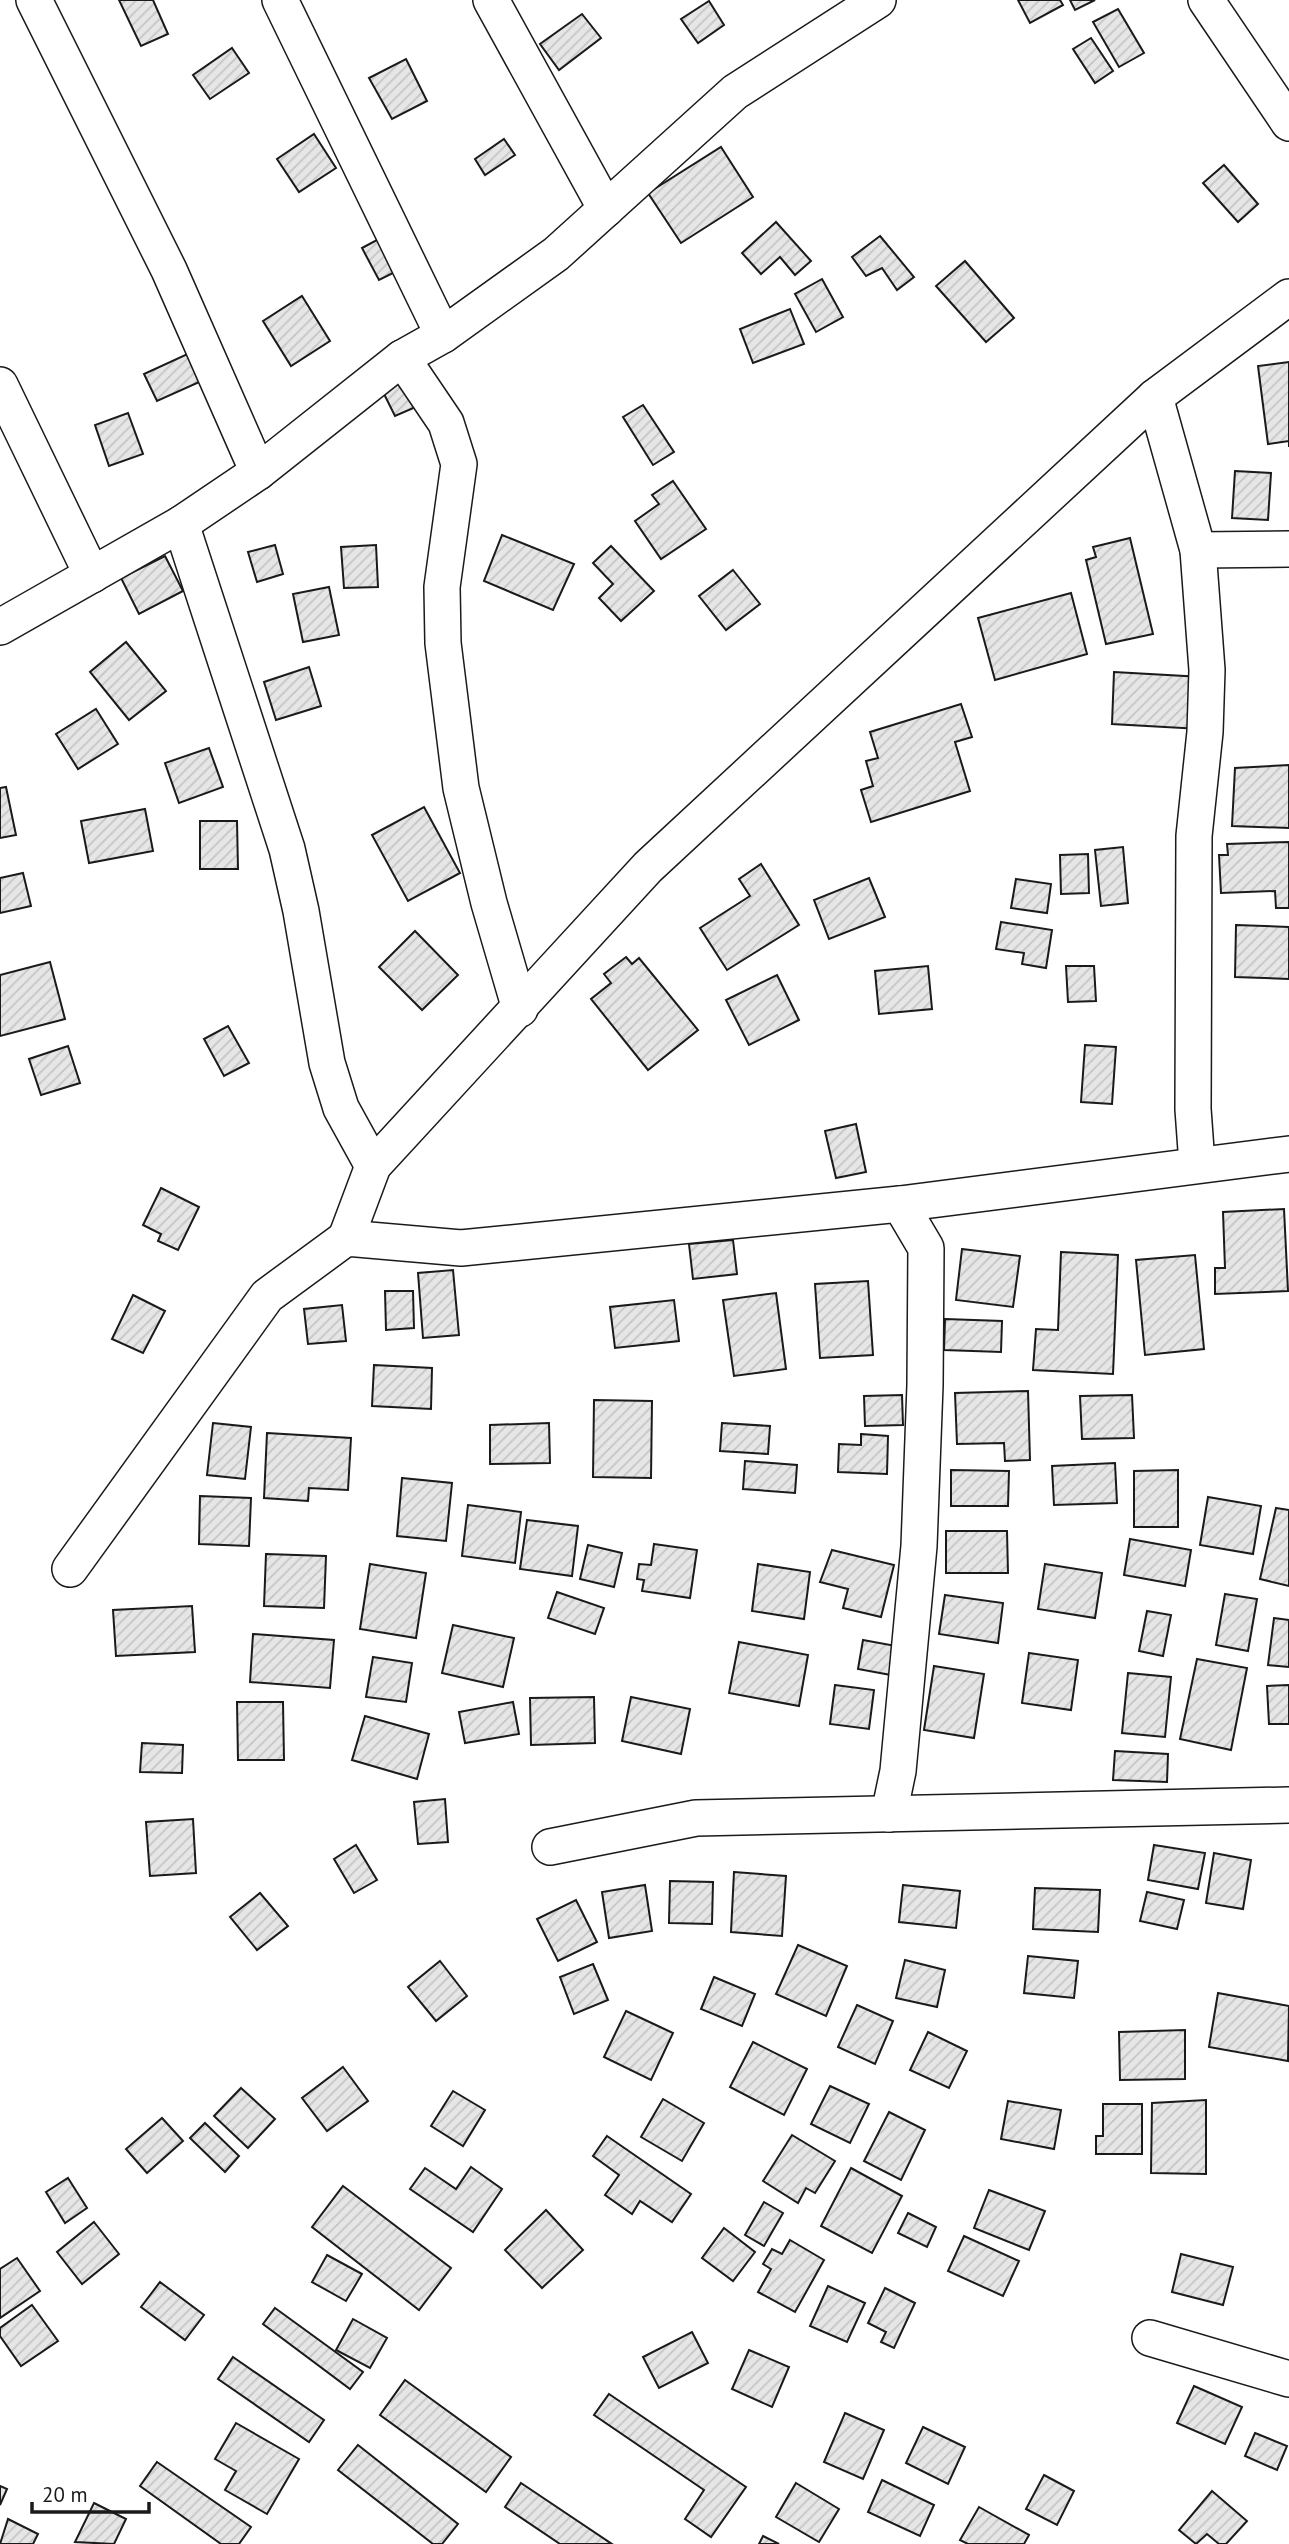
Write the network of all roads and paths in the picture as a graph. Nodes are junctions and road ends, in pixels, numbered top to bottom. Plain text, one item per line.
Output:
1 (34, 0) edge
2 (279, 0) edge
3 (491, 0) edge
4 (878, 0) edge
5 (1206, 0) edge
6 (1289, 123) edge
7 (606, 209) junction
8 (1289, 297) edge
9 (443, 335) junction
10 (402, 358) junction
11 (0, 385) edge
12 (1155, 397) junction
13 (258, 472) junction
14 (181, 524) junction
15 (1289, 549) edge
16 (1198, 550) junction
17 (92, 575) junction
18 (0, 627) edge
19 (520, 1009) junction
20 (1289, 1154) edge
21 (1197, 1164) junction
22 (373, 1166) junction
23 (900, 1204) junction
24 (346, 1237) junction
25 (69, 1569) dead end
26 (1289, 1805) edge
27 (889, 1814) junction
28 (550, 1847) dead end
29 (1150, 2338) dead end
30 (1289, 2379) edge

1 - 13 street
2 - 9 street
3 - 7 street
4 - 7 street
5 - 6 street
7 - 9 street
8 - 12 street
9 - 10 street
10 - 13 street
10 - 19 street
11 - 17 street
12 - 16 street
12 - 19 street
13 - 14 street
14 - 17 street
14 - 22 street
15 - 16 street
16 - 21 street
17 - 18 street
19 - 22 street
20 - 21 street
21 - 23 street
22 - 24 street
23 - 24 street
23 - 27 street
24 - 25 street
26 - 27 street
27 - 28 street
29 - 30 street

